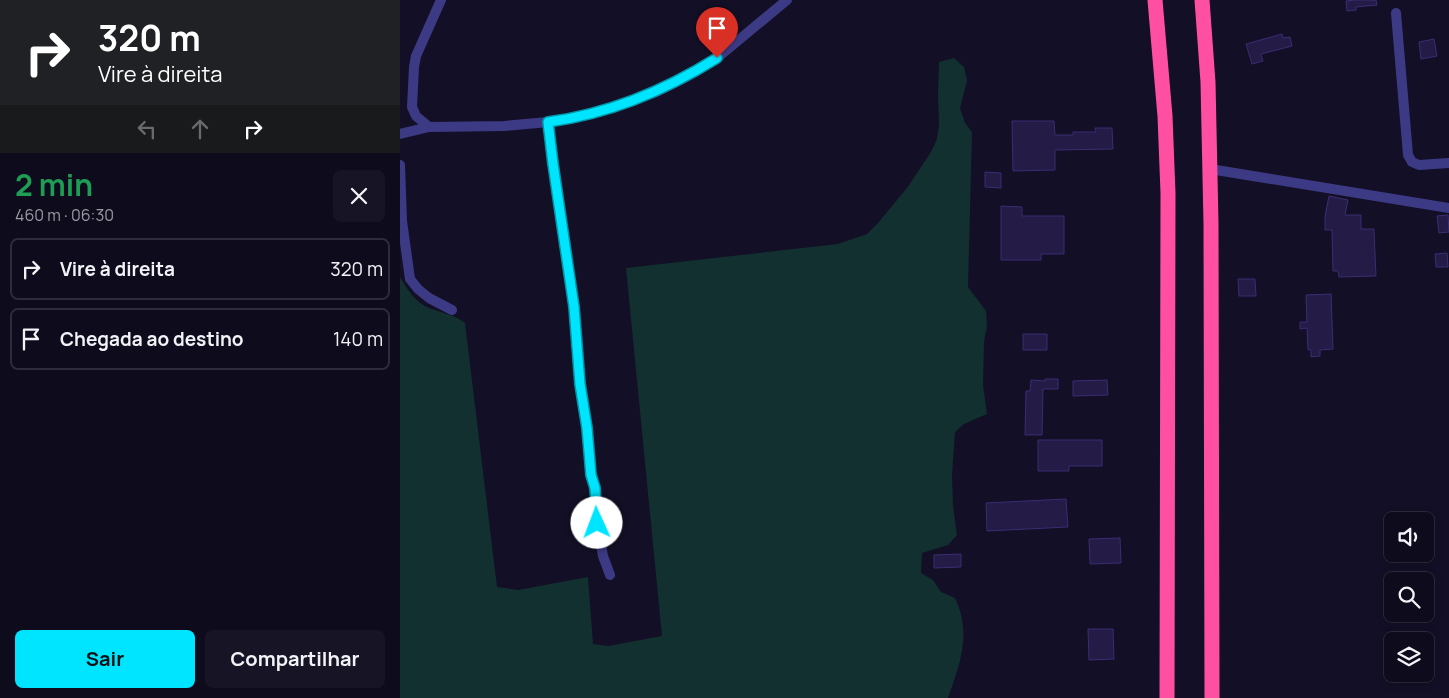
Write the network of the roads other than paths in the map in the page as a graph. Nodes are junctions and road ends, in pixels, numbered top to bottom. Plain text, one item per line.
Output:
1 (442, 0) edge
2 (787, 0) edge
3 (1155, 0) edge
4 (1202, 0) edge
5 (1396, 13) dead end
6 (548, 122) junction
7 (429, 127) junction
8 (400, 134) edge
9 (1449, 163) edge
10 (400, 165) edge
11 (1210, 169) junction
12 (1449, 208) edge
13 (452, 310) dead end
14 (610, 575) dead end
15 (1167, 698) edge
16 (1212, 698) edge

1 - 7 street
2 - 6 street
3 - 15 highway
4 - 11 highway
5 - 9 street
6 - 7 street
6 - 14 street
7 - 8 street
10 - 13 street
11 - 12 street
11 - 16 highway

